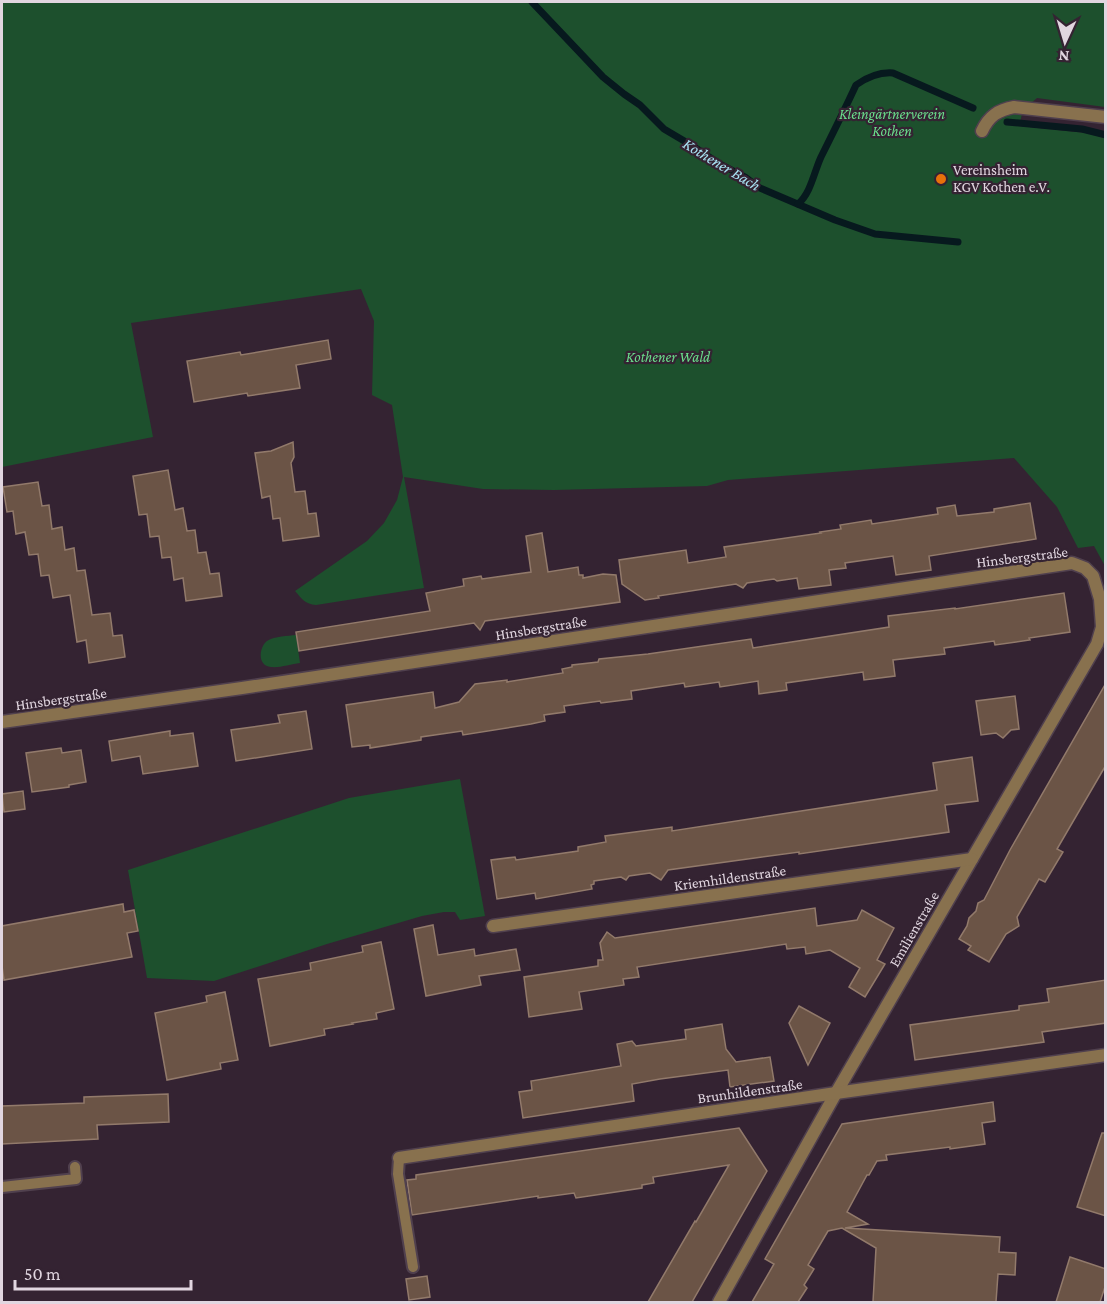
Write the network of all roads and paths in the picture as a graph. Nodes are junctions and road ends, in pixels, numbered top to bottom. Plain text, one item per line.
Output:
1 (1106, 117) edge
2 (982, 131) dead end
3 (1084, 568) joint
4 (2, 722) edge
5 (972, 860) junction
6 (493, 926) dead end
7 (1106, 1055) edge
8 (836, 1093) junction
9 (399, 1158) joint
10 (75, 1167) dead end
11 (2, 1187) edge
12 (413, 1268) dead end
13 (719, 1302) edge

1 - 2 street
3 - 4 street, Hinsbergstraße
3 - 5 street, Emilienstraße
5 - 6 street, Kriemhildenstraße
5 - 8 street, Emilienstraße
7 - 8 street, Brunhildenstraße
8 - 9 street, Brunhildenstraße
8 - 13 street, Emilienstraße
9 - 12 lane
10 - 11 lane

